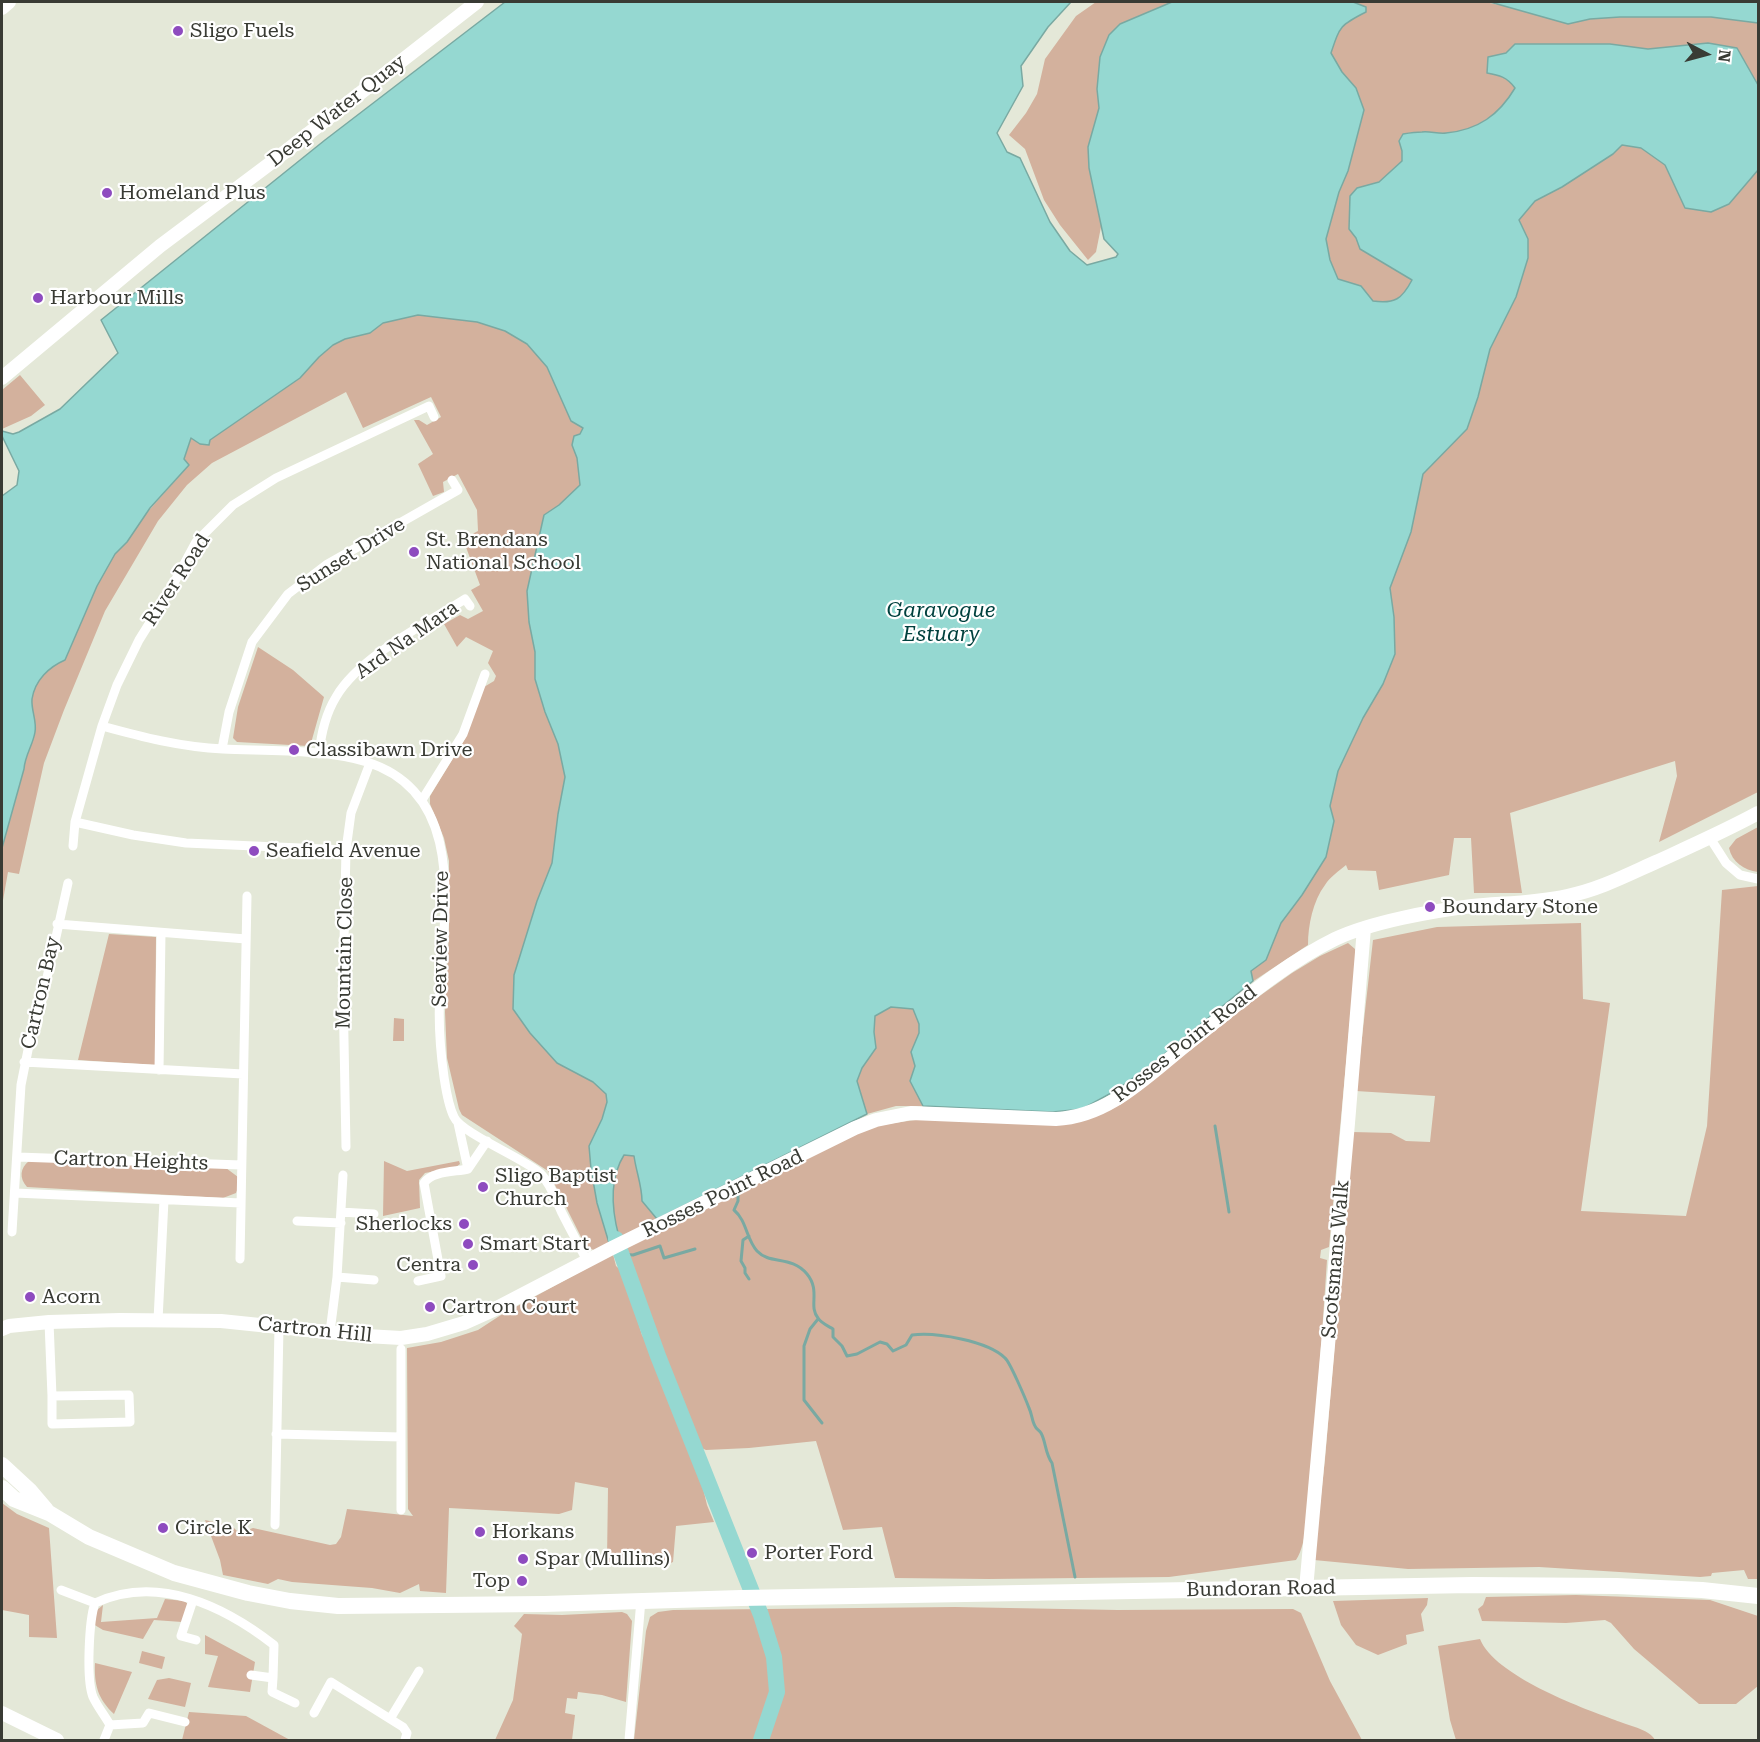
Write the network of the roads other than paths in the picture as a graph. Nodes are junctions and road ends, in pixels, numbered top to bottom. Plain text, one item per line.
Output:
1 (9, 2) edge
2 (477, 2) edge
3 (2, 8) edge
4 (2, 378) edge
5 (434, 417) dead end
6 (452, 480) dead end
7 (470, 606) dead end
8 (485, 674) dead end
9 (102, 726) junction
10 (222, 749) junction
11 (319, 754) junction
12 (370, 763) junction
13 (422, 800) junction
14 (1758, 813) edge
15 (75, 822) junction
16 (1710, 838) junction
17 (73, 846) dead end
18 (346, 850) junction
19 (1758, 879) edge
20 (68, 883) dead end
21 (247, 896) dead end
22 (57, 924) junction
23 (1364, 928) junction
24 (161, 933) junction
25 (246, 939) junction
26 (24, 1062) junction
27 (159, 1070) junction
28 (243, 1074) junction
29 (458, 1123) junction
30 (487, 1141) junction
31 (346, 1147) dead end
32 (18, 1157) junction
33 (241, 1165) junction
34 (468, 1169) junction
35 (343, 1174) dead end
36 (15, 1193) junction
37 (164, 1200) junction
38 (240, 1203) junction
39 (341, 1212) junction
40 (374, 1214) dead end
41 (297, 1221) dead end
42 (341, 1223) junction
43 (12, 1232) dead end
44 (610, 1249) joint
45 (240, 1259) dead end
46 (587, 1261) junction
47 (337, 1277) junction
48 (374, 1280) dead end
49 (418, 1281) dead end
50 (158, 1320) junction
51 (49, 1322) junction
52 (279, 1327) junction
53 (2, 1329) edge
54 (330, 1332) junction
55 (401, 1349) dead end
56 (51, 1395) junction
57 (276, 1434) junction
58 (401, 1437) junction
59 (2, 1465) edge
60 (2, 1488) edge
61 (401, 1510) dead end
62 (49, 1513) junction
63 (275, 1525) dead end
64 (1306, 1589) junction
65 (61, 1590) dead end
66 (1758, 1596) edge
67 (193, 1600) junction
68 (641, 1600) junction
69 (95, 1603) junction
70 (196, 1640) dead end
71 (419, 1671) dead end
72 (251, 1675) dead end
73 (273, 1678) junction
74 (295, 1703) dead end
75 (2, 1713) edge
76 (314, 1713) dead end
77 (390, 1719) junction
78 (185, 1722) dead end
79 (110, 1725) junction
80 (57, 1740) edge
81 (104, 1740) edge
82 (405, 1740) edge
83 (629, 1740) edge

1 - 3 main road
2 - 4 main road, Deep Water Quay
5 - 9 street, River Road
6 - 10 street, Sunset Drive
7 - 11 street, Ard Na Mara
8 - 13 street
9 - 10 street, Seaview Drive
9 - 15 street, River Road
10 - 11 street, Seaview Drive
11 - 12 street, Seaview Drive
12 - 13 street, Seaview Drive
12 - 18 street, Mountain Close
13 - 29 street, Seaview Drive
14 - 16 main road, Rosses Point Road
15 - 17 street, River Road
15 - 18 street
16 - 19 street
16 - 23 main road, Rosses Point Road
18 - 31 street, Mountain Close
20 - 22 street, Cartron Bay
21 - 25 street
22 - 24 street, Cartron Bay
22 - 26 street, Cartron Bay
23 - 44 main road, Rosses Point Road
23 - 64 main road, Scotsmans Walk
24 - 25 street, Cartron Bay
24 - 27 street
25 - 28 street
26 - 27 street, Cartron Bay
26 - 32 street, Cartron Bay
27 - 28 street, Cartron Bay
28 - 33 street
29 - 30 street
29 - 34 street, Seaview Drive
30 - 34 street
30 - 46 street
32 - 33 street, Cartron Heights
32 - 36 street
33 - 38 street
34 - 49 street
35 - 39 street
36 - 37 street, Cartron Heights
36 - 43 street
37 - 38 street, Cartron Heights
37 - 50 street, Cartron Heights
38 - 45 street
39 - 40 street
39 - 42 street
41 - 42 street
42 - 47 street
44 - 46 main road, Cartron Hill
46 - 54 main road, Cartron Hill
47 - 48 street
47 - 54 street
50 - 51 main road, Cartron Hill
50 - 52 main road, Cartron Hill
51 - 53 main road, Cartron Hill
51 - 56 street
52 - 54 main road, Cartron Hill
52 - 57 street
55 - 58 street
56 - 56 street
57 - 58 street
57 - 63 street
58 - 61 street
59 - 62 highway
60 - 62 highway
62 - 68 highway, Bundoran Road
64 - 66 highway, Bundoran Road
64 - 68 highway, Bundoran Road
65 - 69 street
67 - 69 street
67 - 70 street
67 - 73 street
68 - 83 street
69 - 79 street
71 - 77 street
72 - 73 street
73 - 74 street
75 - 80 main road
76 - 77 street
77 - 82 street
78 - 79 street
79 - 81 street

